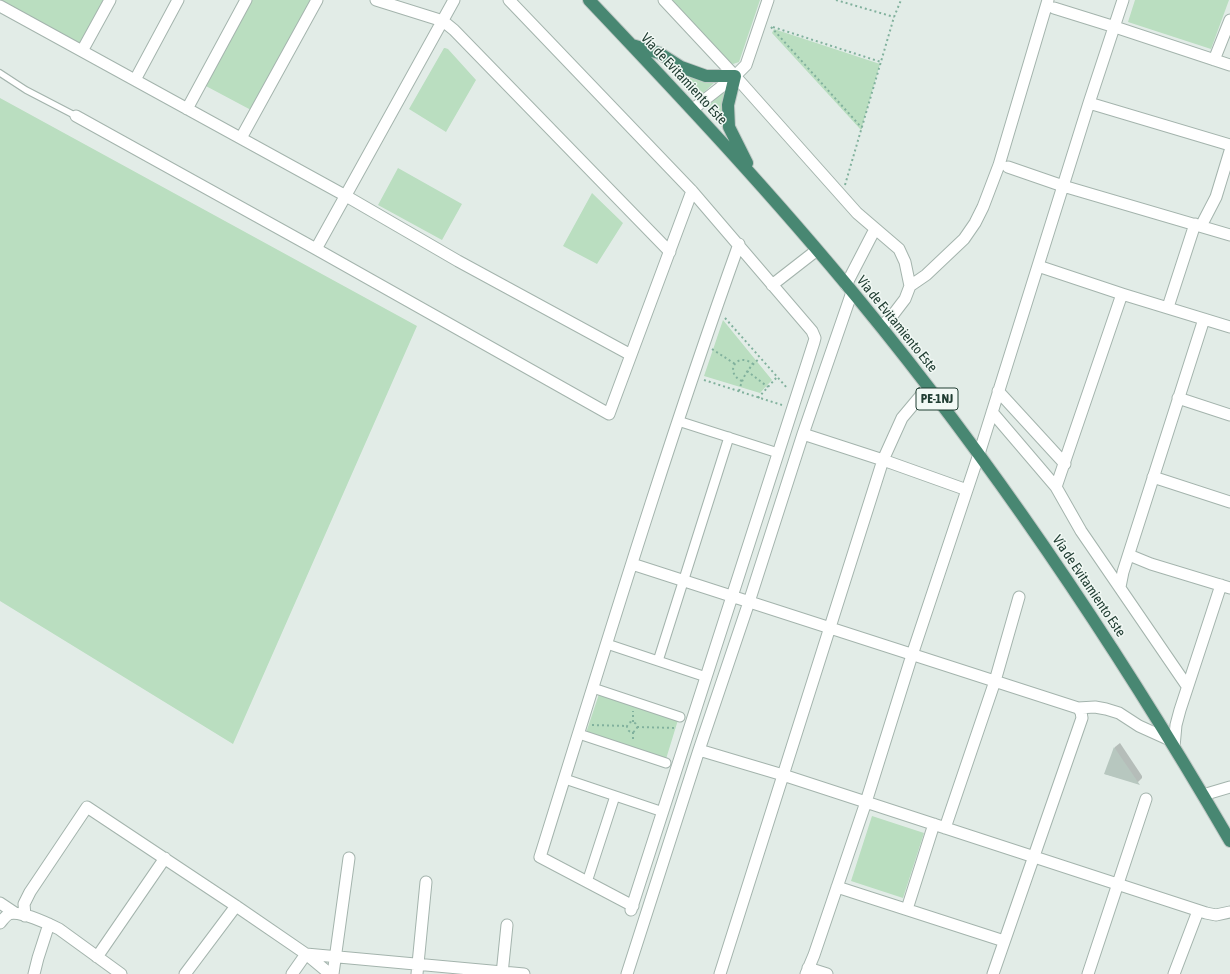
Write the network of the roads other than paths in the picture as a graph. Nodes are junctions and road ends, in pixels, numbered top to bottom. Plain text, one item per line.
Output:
1 (110, 0) edge
2 (178, 0) edge
3 (246, 0) edge
4 (317, 0) edge
5 (376, 0) edge
6 (454, 0) edge
7 (509, 0) edge
8 (589, 0) edge
9 (664, 0) edge
10 (768, 0) edge
11 (1123, 0) edge
12 (1051, 4) edge
13 (0, 6) edge
14 (1230, 20) edge
15 (444, 22) junction
16 (1115, 27) junction
17 (632, 45) junction
18 (82, 51) junction
19 (1214, 60) junction
20 (1230, 65) edge
21 (0, 73) edge
22 (735, 76) junction
23 (135, 80) junction
24 (1089, 103) junction
25 (187, 109) junction
26 (693, 109) junction
27 (76, 116) joint
28 (241, 138) junction
29 (1230, 145) edge
30 (1230, 151) edge
31 (1008, 167) dead end
32 (752, 175) junction
33 (1063, 186) junction
34 (692, 191) junction
35 (346, 196) junction
36 (1198, 225) junction
37 (875, 229) junction
38 (1230, 235) edge
39 (739, 244) junction
40 (316, 249) junction
41 (817, 250) junction
42 (670, 252) junction
43 (1038, 266) junction
44 (772, 285) junction
45 (910, 286) junction
46 (849, 288) junction
47 (1122, 294) junction
48 (1168, 307) junction
49 (1204, 319) junction
50 (881, 327) junction
51 (1230, 327) edge
52 (631, 355) junction
53 (928, 387) junction
54 (998, 391) junction
55 (1178, 398) junction
56 (992, 412) junction
57 (1230, 415) edge
58 (678, 421) junction
59 (802, 434) junction
60 (729, 438) junction
61 (778, 453) junction
62 (979, 454) junction
63 (883, 460) junction
64 (1065, 464) junction
65 (1153, 477) junction
66 (1056, 487) junction
67 (967, 490) junction
68 (1230, 502) edge
69 (1129, 555) junction
70 (632, 564) junction
71 (684, 581) junction
72 (1226, 586) edge
73 (1120, 587) junction
74 (732, 597) junction
75 (1019, 597) dead end
76 (749, 602) junction
77 (830, 628) junction
78 (607, 644) junction
79 (912, 655) junction
80 (658, 661) junction
81 (706, 677) junction
82 (995, 681) junction
83 (1187, 686) junction
84 (593, 688) junction
85 (1078, 708) junction
86 (680, 717) dead end
87 (579, 734) junction
88 (1172, 744) junction
89 (699, 750) junction
90 (666, 763) dead end
91 (783, 775) junction
92 (564, 779) junction
93 (1230, 787) edge
94 (1203, 795) junction
95 (615, 796) junction
96 (1146, 799) dead end
97 (866, 802) junction
98 (663, 812) junction
99 (940, 826) junction
100 (1230, 841) edge
101 (1033, 857) junction
102 (165, 858) junction
103 (349, 858) dead end
104 (426, 882) dead end
105 (587, 882) junction
106 (1117, 884) junction
107 (837, 887) junction
108 (0, 903) edge
109 (236, 906) junction
110 (907, 909) junction
111 (1198, 911) junction
112 (1230, 912) edge
113 (20, 914) junction
114 (0, 923) edge
115 (49, 924) junction
116 (507, 925) dead end
117 (1004, 941) junction
118 (306, 954) junction
119 (336, 956) junction
120 (97, 957) junction
121 (418, 969) edge
122 (110, 971) edge
123 (807, 971) edge
124 (502, 973) edge
125 (34, 974) edge
126 (121, 974) edge
127 (185, 974) edge
128 (292, 974) edge
129 (330, 974) edge
130 (333, 974) edge
131 (524, 974) edge
132 (627, 974) edge
133 (720, 974) edge
134 (827, 974) edge
135 (993, 974) edge
136 (1088, 974) edge
137 (1174, 974) edge

1 - 18 street
2 - 23 street
3 - 25 street
4 - 28 street
5 - 15 street
6 - 15 street
7 - 34 street
8 - 17 highway, Vía de Evitamiento Este / PE-1NJ
9 - 22 street
10 - 22 street
11 - 16 street
12 - 16 street
12 - 45 street
13 - 18 street
14 - 19 street
15 - 35 street
15 - 42 street
16 - 19 street
16 - 24 street
17 - 22 highway
17 - 26 highway, Vía de Evitamiento Este / PE-1NJ
18 - 23 street
19 - 20 street
21 - 27 lane
22 - 26 street
22 - 32 highway
22 - 37 street
23 - 25 street
24 - 29 street
24 - 33 street
25 - 28 street
26 - 32 highway, Vía de Evitamiento Este / PE-1NJ
27 - 40 street
28 - 35 street
30 - 36 street
31 - 33 street
32 - 41 highway, Vía de Evitamiento Este / PE-1NJ
33 - 36 street
33 - 43 street
34 - 39 street
34 - 42 street
35 - 40 street
35 - 52 street
36 - 38 street
36 - 48 street
37 - 45 street
37 - 46 street
39 - 44 street
39 - 58 street
40 - 52 street
41 - 44 street
41 - 46 highway, Vía de Evitamiento Este / PE-1NJ
42 - 52 street
43 - 47 street
43 - 54 street
44 - 61 street
45 - 50 street
46 - 50 highway, Vía de Evitamiento Este / PE-1NJ
46 - 59 street
47 - 48 street
47 - 64 street
48 - 49 street
49 - 51 street
49 - 55 street
50 - 53 highway, Vía de Evitamiento Este / PE-1NJ
53 - 62 highway, Vía de Evitamiento Este / PE-1NJ
53 - 63 street
54 - 56 street
54 - 64 street
55 - 57 street
55 - 65 street
56 - 62 street
56 - 66 street
58 - 60 street
58 - 70 street
59 - 63 street
59 - 76 street
60 - 61 street
60 - 71 street
61 - 74 street
62 - 67 street
62 - 88 highway, Vía de Evitamiento Este / PE-1NJ
63 - 67 street
63 - 77 street
64 - 66 street
65 - 68 street
65 - 69 street
66 - 73 street
67 - 79 street
69 - 72 street
69 - 73 street
70 - 71 street
70 - 78 street
71 - 74 street
71 - 80 street
72 - 83 street
73 - 83 street
74 - 76 street
74 - 81 street
75 - 82 street
76 - 77 street
76 - 89 street
77 - 79 street
77 - 91 street
78 - 80 street
78 - 84 street
79 - 82 street
79 - 97 street
80 - 81 street
81 - 98 street
82 - 85 street
82 - 99 street
83 - 88 street
84 - 86 street
84 - 87 street
85 - 88 street
85 - 101 street
87 - 90 street
87 - 92 street
88 - 94 highway, Vía de Evitamiento Este / PE-1NJ
89 - 91 street
89 - 132 street
91 - 97 street
91 - 133 street
92 - 95 street
92 - 105 street
93 - 94 street
94 - 100 highway, Vía de Evitamiento Este / PE-1NJ
95 - 98 street
95 - 105 street
96 - 106 street
97 - 99 street
97 - 107 street
98 - 105 street
99 - 101 street
99 - 110 street
101 - 106 street
101 - 117 street
102 - 109 street
102 - 113 street
102 - 120 street
103 - 119 street
104 - 121 street
106 - 111 street
106 - 136 street
107 - 110 street
107 - 123 street
108 - 113 street
109 - 118 street
109 - 127 street
110 - 117 street
111 - 112 street
111 - 137 street
113 - 114 street
113 - 115 street
115 - 120 street
115 - 125 street
116 - 124 street
117 - 135 street
118 - 119 street
118 - 128 street
118 - 129 street
119 - 121 street
119 - 130 street
120 - 122 street
121 - 124 street
122 - 126 street
123 - 134 street
124 - 131 street

